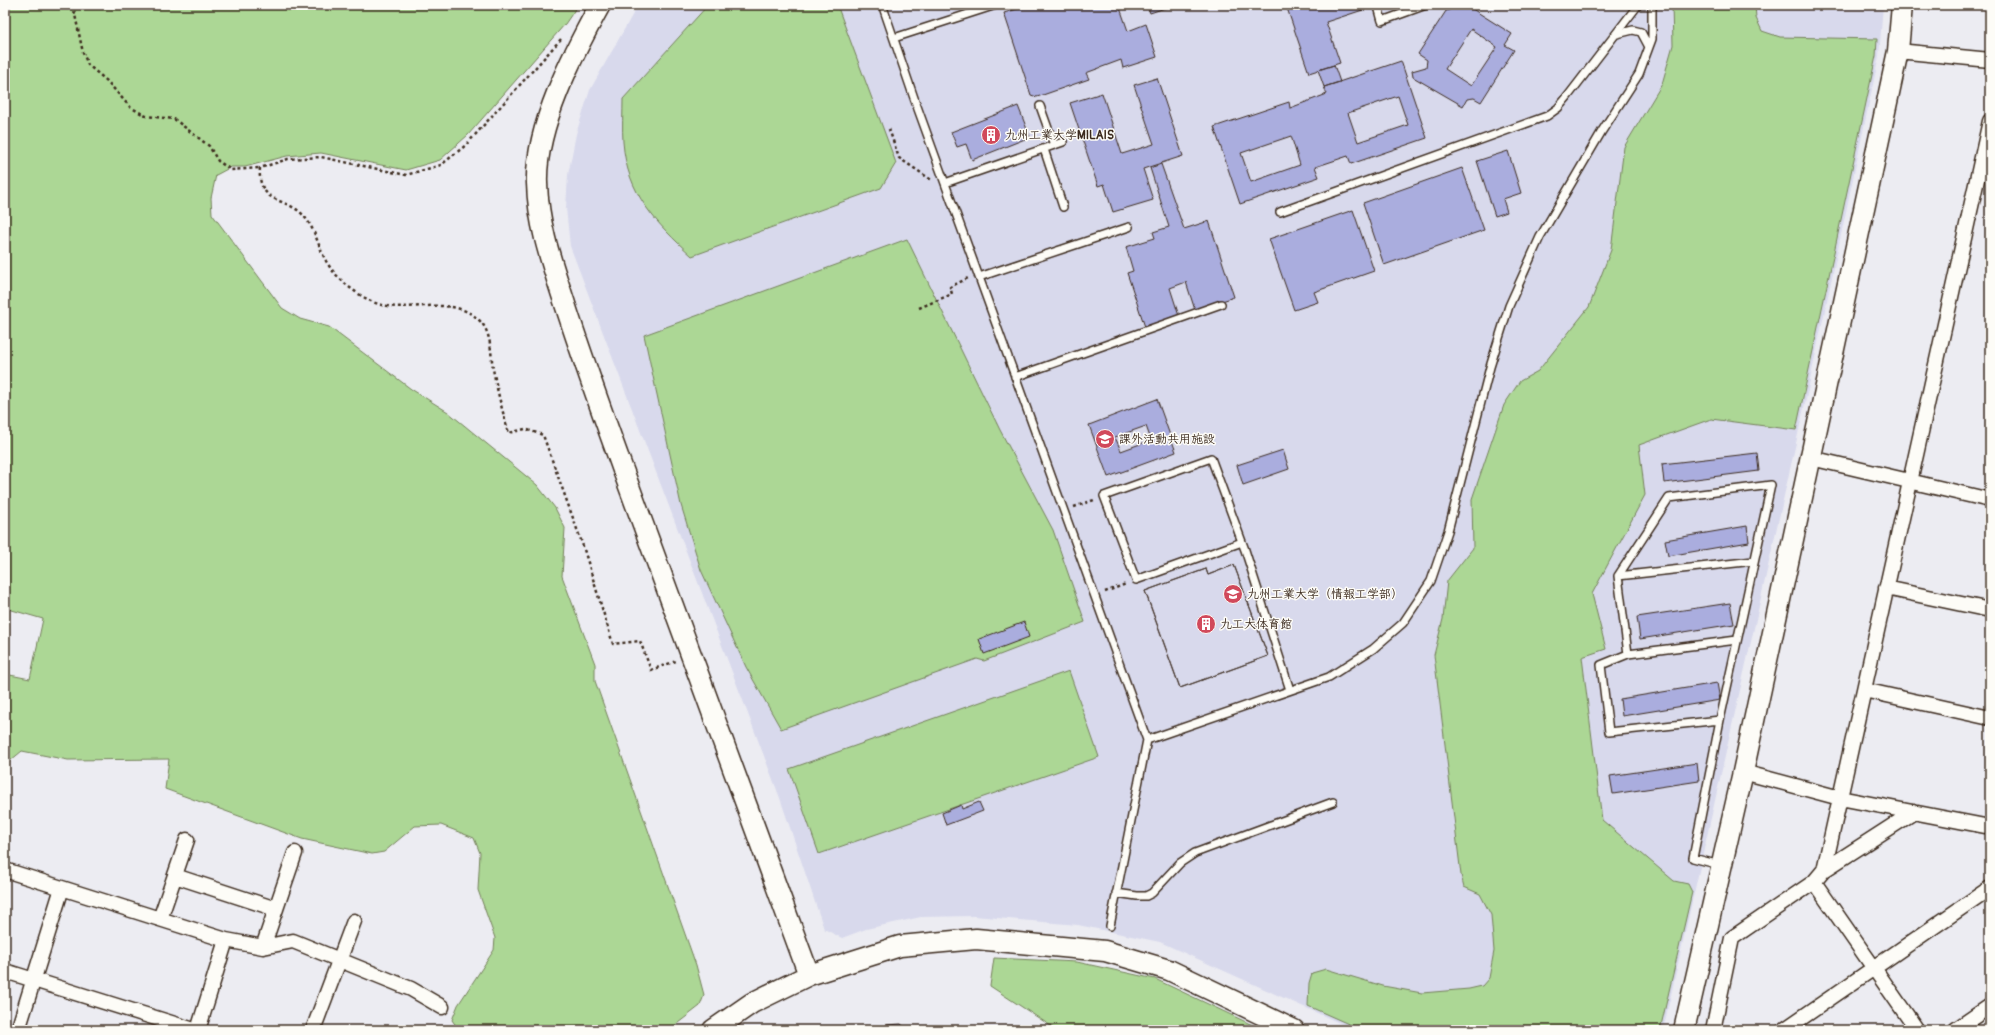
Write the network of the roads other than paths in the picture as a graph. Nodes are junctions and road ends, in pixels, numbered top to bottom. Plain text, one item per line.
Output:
1 (600, 5) edge
2 (884, 5) edge
3 (996, 5) edge
4 (1426, 5) edge
5 (1638, 5) edge
6 (1652, 5) edge
7 (1902, 5) edge
8 (1378, 10) dead end
9 (1615, 35) junction
10 (894, 38) junction
11 (1649, 47) junction
12 (1898, 50) junction
13 (1990, 60) edge
14 (1040, 106) dead end
15 (1990, 121) edge
16 (1063, 142) dead end
17 (1054, 145) junction
18 (1044, 149) junction
19 (945, 183) junction
20 (1062, 207) dead end
21 (1280, 212) dead end
22 (1129, 227) dead end
23 (979, 275) junction
24 (1221, 304) dead end
25 (1016, 377) junction
26 (1811, 458) junction
27 (1909, 482) junction
28 (1990, 500) edge
29 (1242, 542) junction
30 (1754, 561) junction
31 (1618, 576) junction
32 (1886, 588) junction
33 (1990, 610) edge
34 (1737, 640) junction
35 (1628, 654) junction
36 (1290, 690) junction
37 (1864, 690) junction
38 (1990, 718) edge
39 (1720, 720) junction
40 (1147, 740) junction
41 (1743, 772) junction
42 (1840, 798) junction
43 (1334, 802) dead end
44 (1914, 812) junction
45 (1990, 827) edge
46 (188, 840) dead end
47 (295, 853) dead end
48 (1721, 864) junction
49 (5, 870) edge
50 (1824, 870) junction
51 (175, 876) junction
52 (1814, 882) junction
53 (62, 888) junction
54 (1990, 888) edge
55 (1116, 893) junction
56 (276, 909) junction
57 (160, 919) junction
58 (354, 921) dead end
59 (1110, 926) dead end
60 (226, 940) junction
61 (263, 946) junction
62 (340, 959) junction
63 (1874, 969) junction
64 (5, 971) edge
65 (809, 975) junction
66 (33, 980) junction
67 (1990, 1006) edge
68 (442, 1007) dead end
69 (18, 1030) edge
70 (194, 1030) edge
71 (198, 1030) edge
72 (313, 1030) edge
73 (712, 1030) edge
74 (1294, 1030) edge
75 (1684, 1030) edge
76 (1713, 1030) edge
77 (1784, 1030) edge
78 (1917, 1030) edge
79 (1956, 1030) edge

1 - 65 street
2 - 10 lane
3 - 10 lane
4 - 8 lane
5 - 9 lane
6 - 11 lane
7 - 12 street
9 - 11 lane
9 - 21 lane
10 - 19 lane
11 - 36 lane
12 - 13 street
12 - 26 street
14 - 17 lane
15 - 27 street
16 - 17 lane
17 - 18 lane
18 - 19 lane
18 - 20 lane
19 - 23 lane
22 - 23 lane
23 - 25 lane
24 - 25 lane
25 - 40 lane
26 - 27 street
26 - 41 street
27 - 28 street
27 - 32 street
29 - 29 lane
29 - 36 lane
30 - 31 lane
30 - 31 lane
30 - 34 lane
31 - 35 lane
32 - 33 street
32 - 37 street
34 - 35 lane
34 - 39 lane
35 - 39 lane
36 - 40 lane
37 - 38 street
37 - 42 street
39 - 48 lane
40 - 55 lane
41 - 42 street
41 - 48 street
42 - 44 street
42 - 50 street
43 - 55 lane
44 - 45 street
44 - 50 street
46 - 51 street
47 - 56 street
48 - 75 street
49 - 53 street
50 - 52 street
51 - 56 street
51 - 57 street
52 - 63 street
52 - 76 street
53 - 57 street
53 - 66 street
54 - 63 street
55 - 59 lane
56 - 61 street
57 - 60 street
58 - 62 street
60 - 61 street
60 - 71 street
61 - 62 street
62 - 68 street
62 - 72 street
63 - 77 street
63 - 78 street
64 - 66 street
65 - 73 street
65 - 74 street
66 - 69 street
66 - 70 street
67 - 79 street

